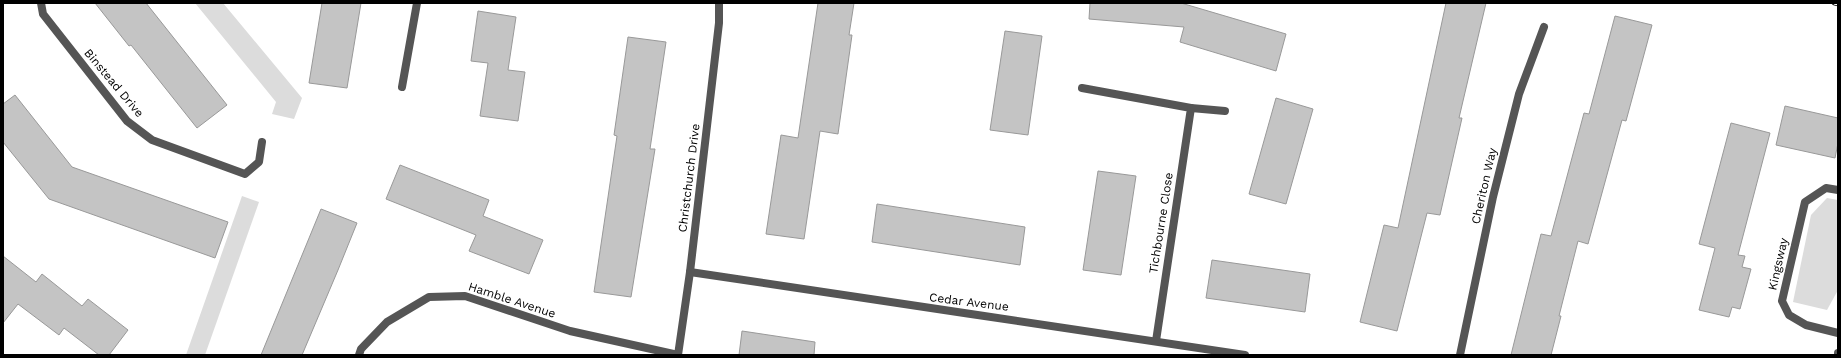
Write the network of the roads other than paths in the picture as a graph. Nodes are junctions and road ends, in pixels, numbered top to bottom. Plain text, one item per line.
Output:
1 (41, 3) edge
2 (417, 3) edge
3 (719, 3) edge
4 (1544, 27) dead end
5 (402, 87) dead end
6 (1082, 88) dead end
7 (1191, 108) junction
8 (1225, 111) dead end
9 (262, 142) dead end
10 (1838, 190) edge
11 (690, 272) junction
12 (1838, 333) edge
13 (1156, 341) junction
14 (359, 355) edge
15 (678, 355) edge
16 (1245, 355) edge
17 (1460, 355) edge

1 - 9 street, Binstead Drive
2 - 5 street
3 - 11 street, Christchurch Drive
4 - 17 street, Cheriton Way
6 - 7 street
7 - 8 street
7 - 13 street, Tichbourne Close
10 - 12 street, Kingsway
11 - 13 street, Cedar Avenue
11 - 15 street, Christchurch Drive
13 - 16 street, Cedar Avenue
14 - 15 street, Hamble Avenue

